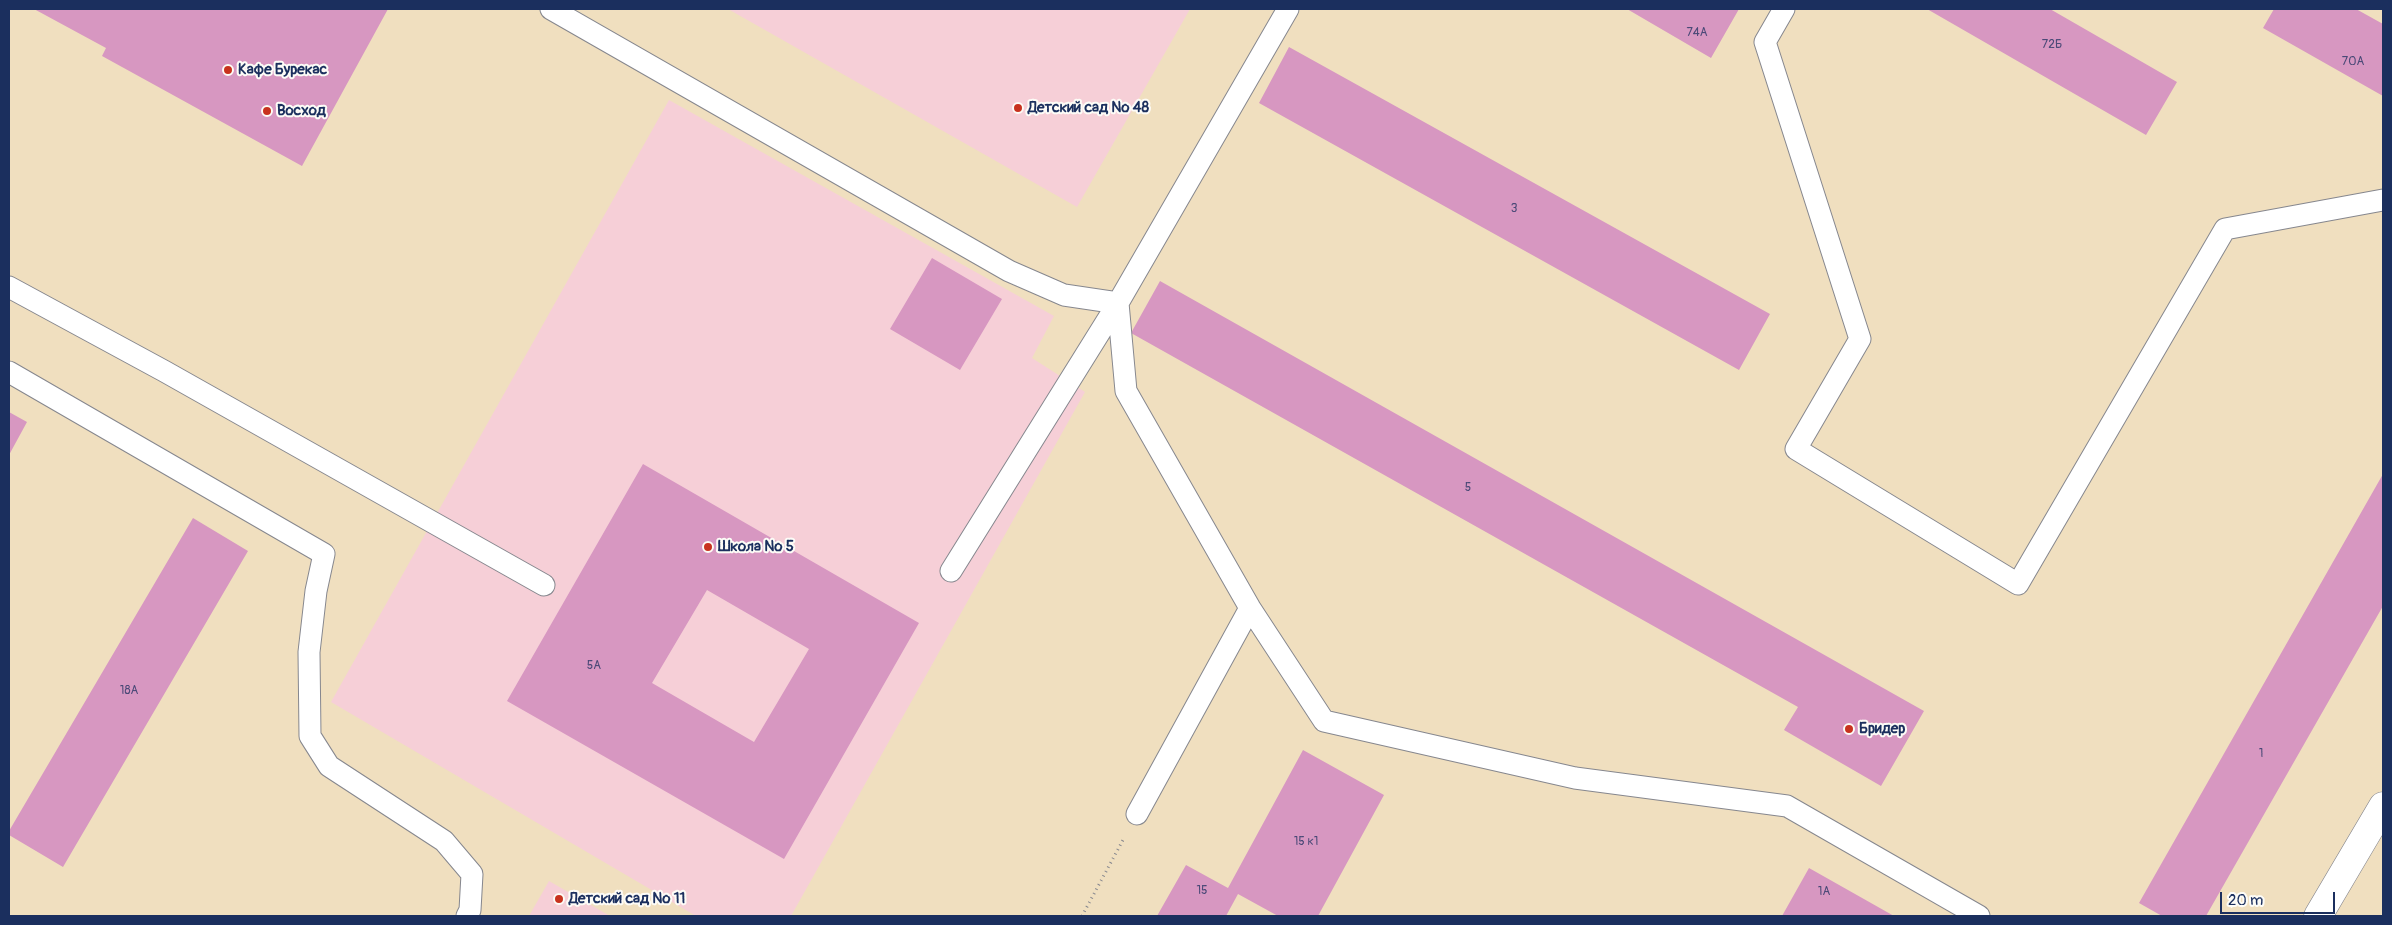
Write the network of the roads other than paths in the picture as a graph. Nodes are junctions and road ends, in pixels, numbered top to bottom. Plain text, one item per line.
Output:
1 (550, 9) edge
2 (1288, 9) edge
3 (1784, 9) edge
4 (2383, 200) edge
5 (9, 287) edge
6 (1118, 303) junction
7 (9, 372) edge
8 (951, 571) dead end
9 (544, 585) dead end
10 (1250, 608) junction
11 (2383, 806) edge
12 (1137, 814) road end
13 (467, 916) edge
14 (1979, 916) edge
15 (2318, 916) edge

1 - 6 lane
2 - 6 lane
3 - 4 lane
5 - 9 lane
6 - 8 lane
6 - 10 lane
7 - 13 lane
10 - 12 lane
10 - 14 lane
11 - 15 main road

